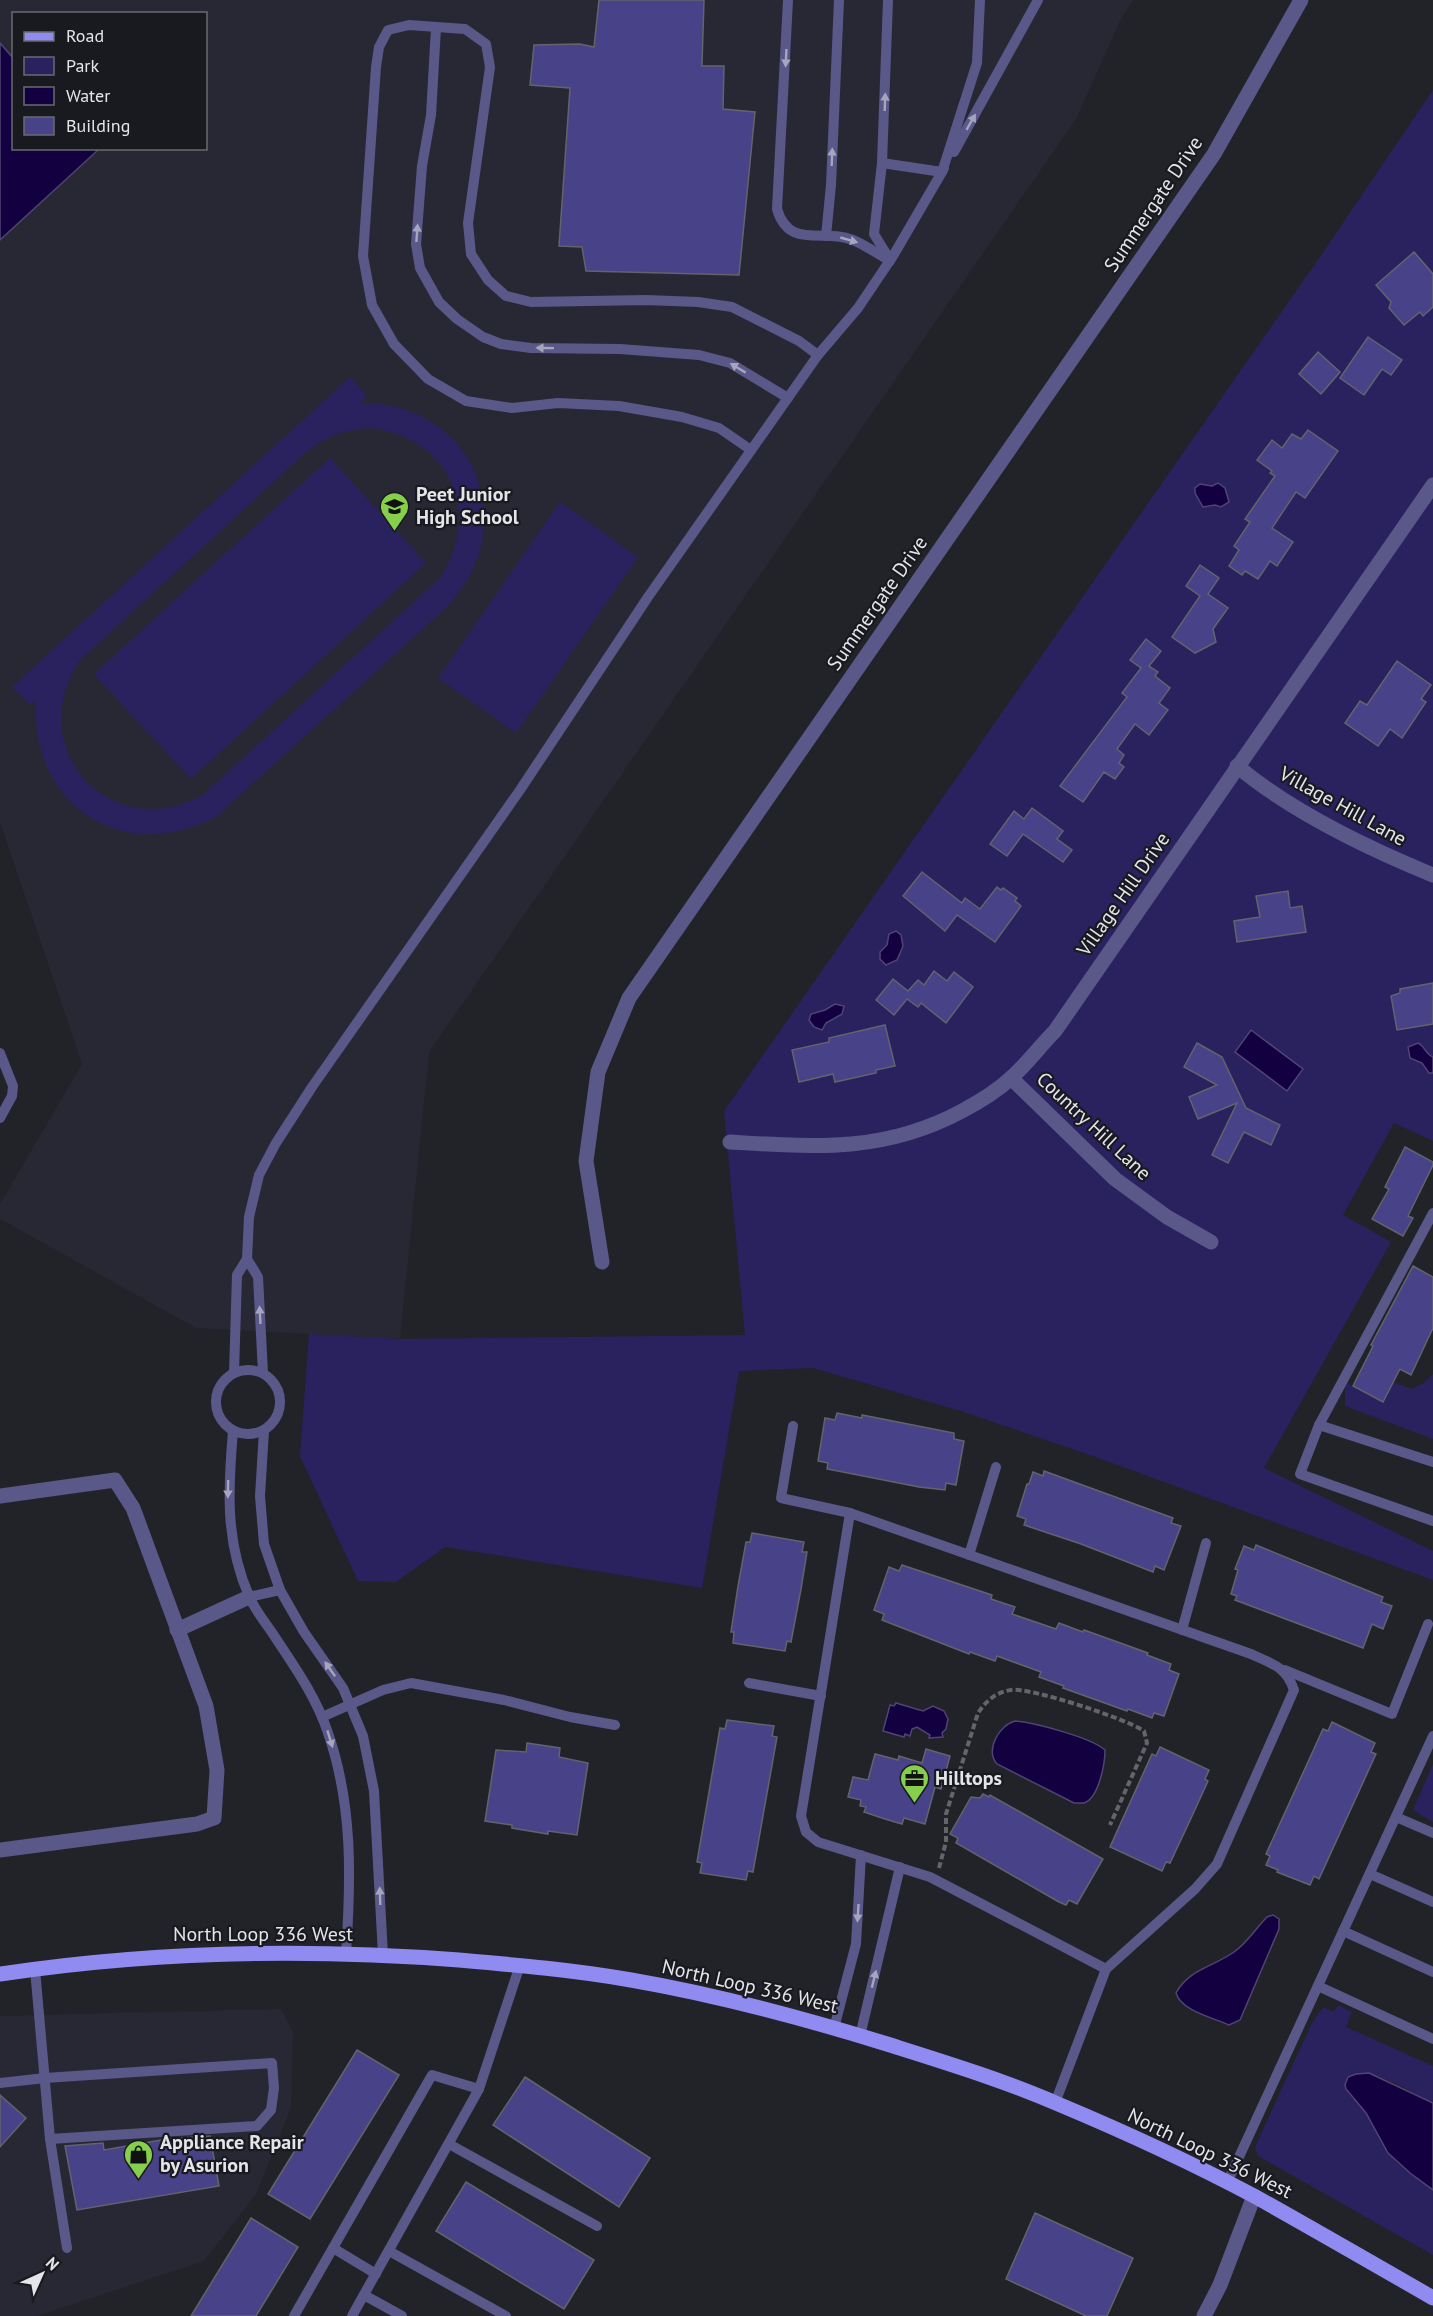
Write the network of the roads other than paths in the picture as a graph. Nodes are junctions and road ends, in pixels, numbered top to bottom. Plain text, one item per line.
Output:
1 (788, 0) edge
2 (839, 0) edge
3 (888, 0) edge
4 (980, 0) edge
5 (1038, 0) edge
6 (1295, 2) edge
7 (436, 28) junction
8 (882, 163) junction
9 (942, 172) junction
10 (826, 236) junction
11 (890, 261) junction
12 (818, 355) junction
13 (788, 398) junction
14 (752, 450) junction
15 (1433, 484) edge
16 (1237, 766) junction
17 (1433, 875) edge
18 (0, 1053) edge
19 (1011, 1078) junction
20 (0, 1118) edge
21 (730, 1142) dead end
22 (1433, 1213) edge
23 (1211, 1242) dead end
24 (247, 1259) junction
25 (602, 1262) dead end
26 (234, 1373) junction
27 (263, 1373) junction
28 (1319, 1425) junction
29 (793, 1426) dead end
30 (233, 1431) junction
31 (264, 1431) junction
32 (1433, 1462) edge
33 (996, 1467) dead end
34 (0, 1496) edge
35 (850, 1513) junction
36 (1433, 1521) edge
37 (1206, 1543) dead end
38 (969, 1555) junction
39 (280, 1590) junction
40 (249, 1597) junction
41 (1428, 1624) dead end
42 (177, 1630) junction
43 (1182, 1630) junction
44 (1282, 1668) junction
45 (749, 1683) dead end
46 (820, 1696) junction
47 (350, 1704) junction
48 (322, 1717) junction
49 (615, 1725) dead end
50 (1433, 1736) edge
51 (1396, 1816) junction
52 (1433, 1833) edge
53 (0, 1850) edge
54 (861, 1855) junction
55 (900, 1867) junction
56 (1370, 1874) junction
57 (1433, 1902) edge
58 (1343, 1931) junction
59 (346, 1954) junction
60 (382, 1955) junction
61 (520, 1965) junction
62 (35, 1969) junction
63 (1106, 1969) junction
64 (1433, 1972) edge
65 (0, 1974) edge
66 (1318, 1986) junction
67 (834, 2028) junction
68 (860, 2036) junction
69 (1433, 2039) edge
70 (45, 2078) junction
71 (0, 2083) edge
72 (479, 2089) junction
73 (1055, 2103) junction
74 (50, 2139) junction
75 (449, 2144) junction
76 (1227, 2183) junction
77 (1254, 2196) junction
78 (597, 2226) dead end
79 (67, 2248) dead end
80 (333, 2248) junction
81 (389, 2251) junction
82 (376, 2274) junction
83 (364, 2295) junction
84 (1433, 2298) edge
85 (294, 2316) edge
86 (352, 2316) edge
87 (402, 2316) edge
88 (506, 2316) edge
89 (1204, 2316) edge

1 -> 10 lane
10 -> 2 lane
8 -> 3 lane
4 - 9 lane
9 -> 5 lane
6 - 25 street, Summergate Drive
7 - 12 lane
13 -> 7 lane
7 - 14 lane
8 - 9 lane
8 - 11 lane
9 - 11 lane
10 -> 11 lane
11 - 12 lane
12 - 13 lane
13 - 14 lane
14 - 24 lane
15 - 16 street, Village Hill Drive
16 - 17 street, Village Hill Lane
16 - 19 street, Village Hill Drive
18 - 20 lane
19 - 21 street, Village Hill Drive
19 - 23 street, Country Hill Lane
22 - 28 lane
24 - 26 lane
27 -> 24 lane
26 - 27 lane
26 - 30 lane
27 - 31 lane
28 - 32 lane
28 - 36 lane
29 - 35 lane
30 - 31 lane
30 -> 40 lane
31 - 39 lane
33 - 38 lane
34 - 42 street
35 - 38 lane
35 - 46 lane
37 - 43 lane
38 - 43 lane
39 - 40 lane
47 -> 39 lane
40 - 42 street
40 - 48 lane
41 - 44 lane
42 - 53 street
43 - 44 lane
44 - 63 lane
45 - 46 lane
46 - 54 lane
47 - 48 lane
47 - 49 lane
60 -> 47 lane
48 -> 59 lane
50 - 51 lane
51 - 52 lane
51 - 56 lane
54 - 55 lane
54 -> 67 lane
55 - 63 lane
68 -> 55 lane
56 - 57 lane
56 - 58 lane
58 - 64 lane
58 - 66 lane
59 - 60 main road, North Loop 336 West
59 - 62 main road, North Loop 336 West
60 - 61 main road, North Loop 336 West
61 - 67 main road, North Loop 336 West
61 - 72 lane
62 - 65 main road, North Loop 336 West
62 - 70 lane
63 - 73 lane
66 - 69 lane
66 - 76 lane
67 - 68 main road, North Loop 336 West
68 - 73 main road, North Loop 336 West
70 - 71 lane
70 - 74 lane
70 - 74 lane
72 - 75 lane
72 - 80 lane
73 - 76 main road, North Loop 336 West
74 - 79 lane
75 - 78 lane
75 - 81 lane
76 - 77 main road, North Loop 336 West
77 - 84 main road, North Loop 336 West
77 - 89 street
80 - 82 lane
80 - 85 lane
81 - 82 lane
81 - 88 lane
82 - 83 lane
83 - 86 lane
83 - 87 lane

